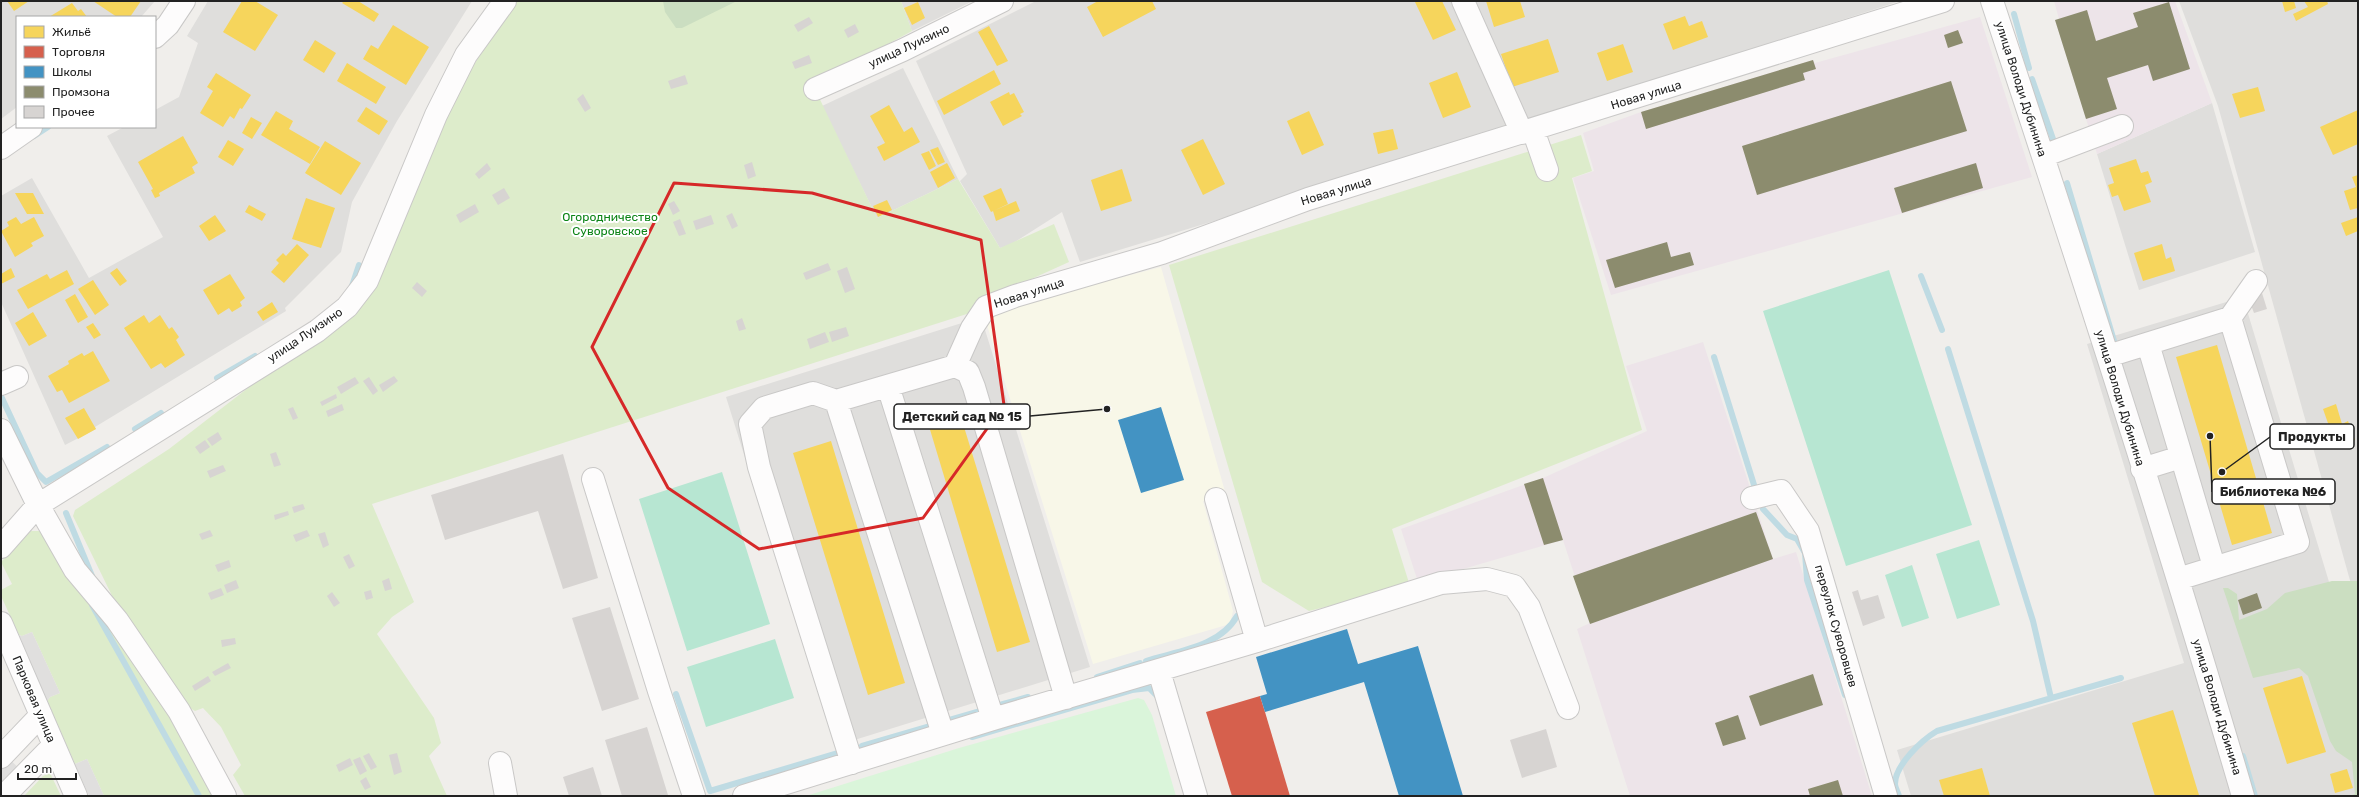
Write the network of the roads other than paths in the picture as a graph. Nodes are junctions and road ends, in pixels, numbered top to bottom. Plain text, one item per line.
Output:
1 (184, 1) edge
2 (505, 1) edge
3 (1002, 1) edge
4 (1463, 1) edge
5 (1943, 1) edge
6 (1992, 1) edge
7 (156, 35) edge
8 (815, 88) dead end
9 (2122, 126) dead end
10 (31, 128) edge
11 (1528, 132) junction
12 (1, 148) edge
13 (2043, 156) junction
14 (1547, 170) dead end
15 (2256, 280) dead end
16 (2230, 318) junction
17 (2148, 344) junction
18 (2108, 356) junction
19 (954, 366) junction
20 (888, 386) junction
21 (836, 402) junction
22 (1, 430) edge
23 (2181, 457) junction
24 (2142, 469) junction
25 (594, 479) dead end
26 (1752, 498) dead end
27 (1216, 499) dead end
28 (38, 505) junction
29 (1, 547) edge
30 (2212, 568) junction
31 (2178, 579) junction
32 (1, 623) edge
33 (1257, 641) junction
34 (1159, 670) junction
35 (1066, 698) junction
36 (1568, 708) dead end
37 (41, 715) junction
38 (994, 719) junction
39 (943, 734) junction
40 (54, 745) junction
41 (1, 757) edge
42 (852, 762) junction
43 (500, 763) dead end
44 (4, 796) edge
45 (76, 796) edge
46 (225, 796) edge
47 (506, 796) edge
48 (694, 796) edge
49 (744, 796) edge
50 (1196, 796) edge
51 (1886, 796) edge
52 (2243, 796) edge

1 - 7 street
2 - 28 street, улица Луизино
3 - 8 street, улица Луизино
4 - 11 street
5 - 11 street, Новая улица
6 - 13 street, улица Володи Дубинина
9 - 13 street
10 - 12 street
11 - 14 street
11 - 19 street, Новая улица
13 - 18 street, улица Володи Дубинина
15 - 16 street
16 - 17 street
16 - 30 street
17 - 18 street
17 - 23 street
18 - 24 street, улица Володи Дубинина
19 - 20 street
19 - 35 street
20 - 21 street
20 - 38 street
21 - 39 street
21 - 42 street
22 - 28 street
23 - 24 street
23 - 30 street
24 - 31 street, улица Володи Дубинина
25 - 48 street
26 - 51 street, переулок Суворовцев
27 - 33 street
28 - 29 street, улица Луизино
28 - 46 street
30 - 31 street
31 - 52 street, улица Володи Дубинина
32 - 37 street, Парковая улица
33 - 34 street
33 - 36 street
34 - 35 street
34 - 50 street
35 - 38 street
37 - 40 street, Парковая улица
37 - 41 street
38 - 39 street
39 - 42 street
40 - 44 street
40 - 45 street, Парковая улица
42 - 49 street
43 - 47 street

